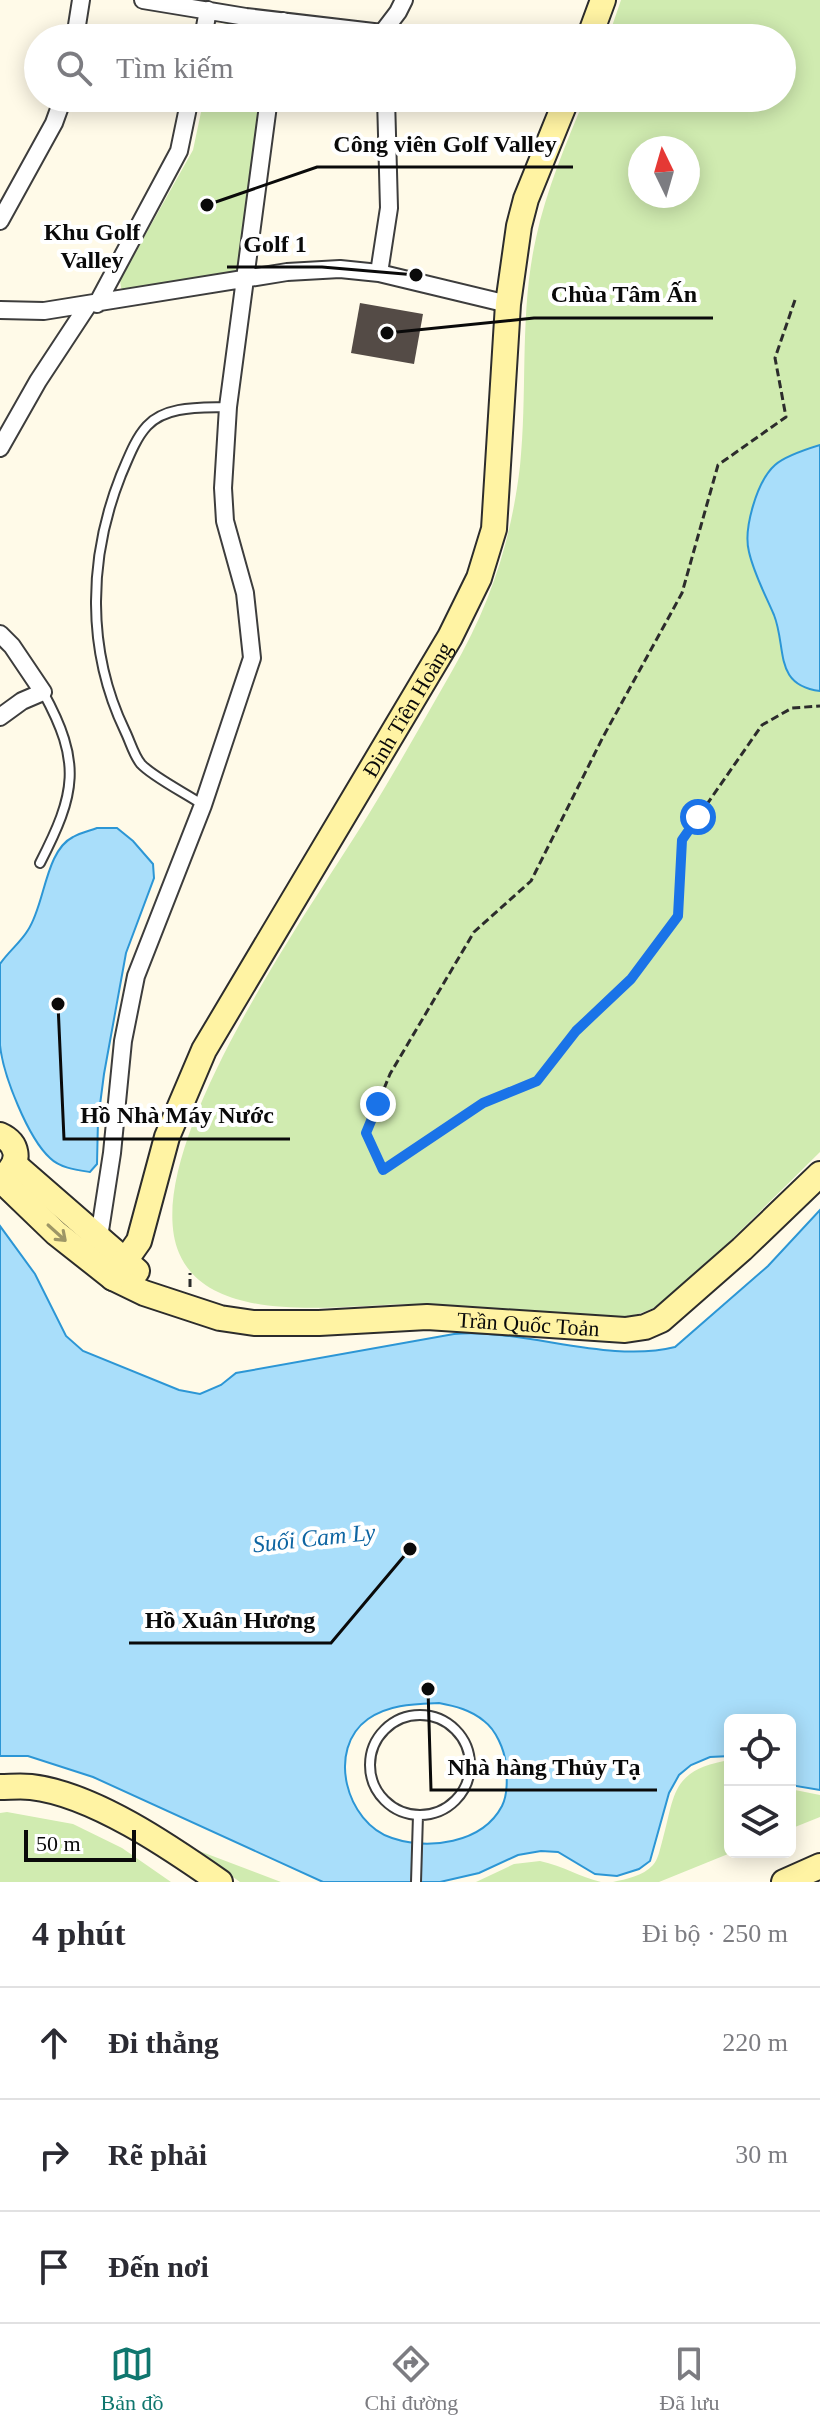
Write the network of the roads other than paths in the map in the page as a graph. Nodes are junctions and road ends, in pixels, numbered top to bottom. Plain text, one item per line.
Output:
1 (81, 0) edge
2 (143, 0) edge
3 (404, 0) edge
4 (603, 0) edge
5 (208, 10) junction
6 (283, 21) junction
7 (77, 24) edge
8 (206, 24) edge
9 (282, 24) edge
10 (304, 24) edge
11 (390, 24) edge
12 (594, 24) edge
13 (58, 112) edge
14 (187, 112) edge
15 (266, 112) edge
16 (386, 112) edge
17 (561, 112) edge
18 (0, 221) edge
19 (379, 273) junction
20 (246, 278) junction
21 (92, 304) junction
22 (508, 304) junction
23 (0, 310) edge
24 (228, 407) junction
25 (0, 448) edge
26 (0, 634) edge
27 (43, 692) junction
28 (0, 717) edge
29 (203, 805) junction
30 (40, 863) dead end
31 (0, 1135) edge
32 (5, 1174) edge
33 (820, 1174) edge
34 (99, 1237) junction
35 (120, 1270) junction
36 (0, 1787) edge
37 (418, 1815) junction
38 (820, 1866) edge
39 (220, 1882) edge
40 (416, 1882) edge
41 (784, 1882) edge

1 - 7 street
2 - 5 street
3 - 11 street
4 - 12 main road
5 - 6 street
5 - 8 street
6 - 9 street
6 - 10 street
13 - 18 street
14 - 21 street
15 - 20 street
16 - 19 street
17 - 22 main road, Đinh Tiên Hoàng
19 - 20 street
19 - 22 street
20 - 21 street
20 - 24 street
21 - 23 street
21 - 25 street
22 - 35 main road, Đinh Tiên Hoàng
24 - 29 street
24 - 29 lane
26 - 27 street
27 - 28 street
27 - 30 lane
29 - 34 street
31 - 32 main road
32 - 34 main road, Trần Quốc Toản
32 -> 35 main road, Trần Quốc Toản
33 - 35 main road, Trần Quốc Toản
34 - 35 main road, Trần Quốc Toản
36 - 39 main road
37 - 37 lane
37 - 40 lane
38 - 41 main road

